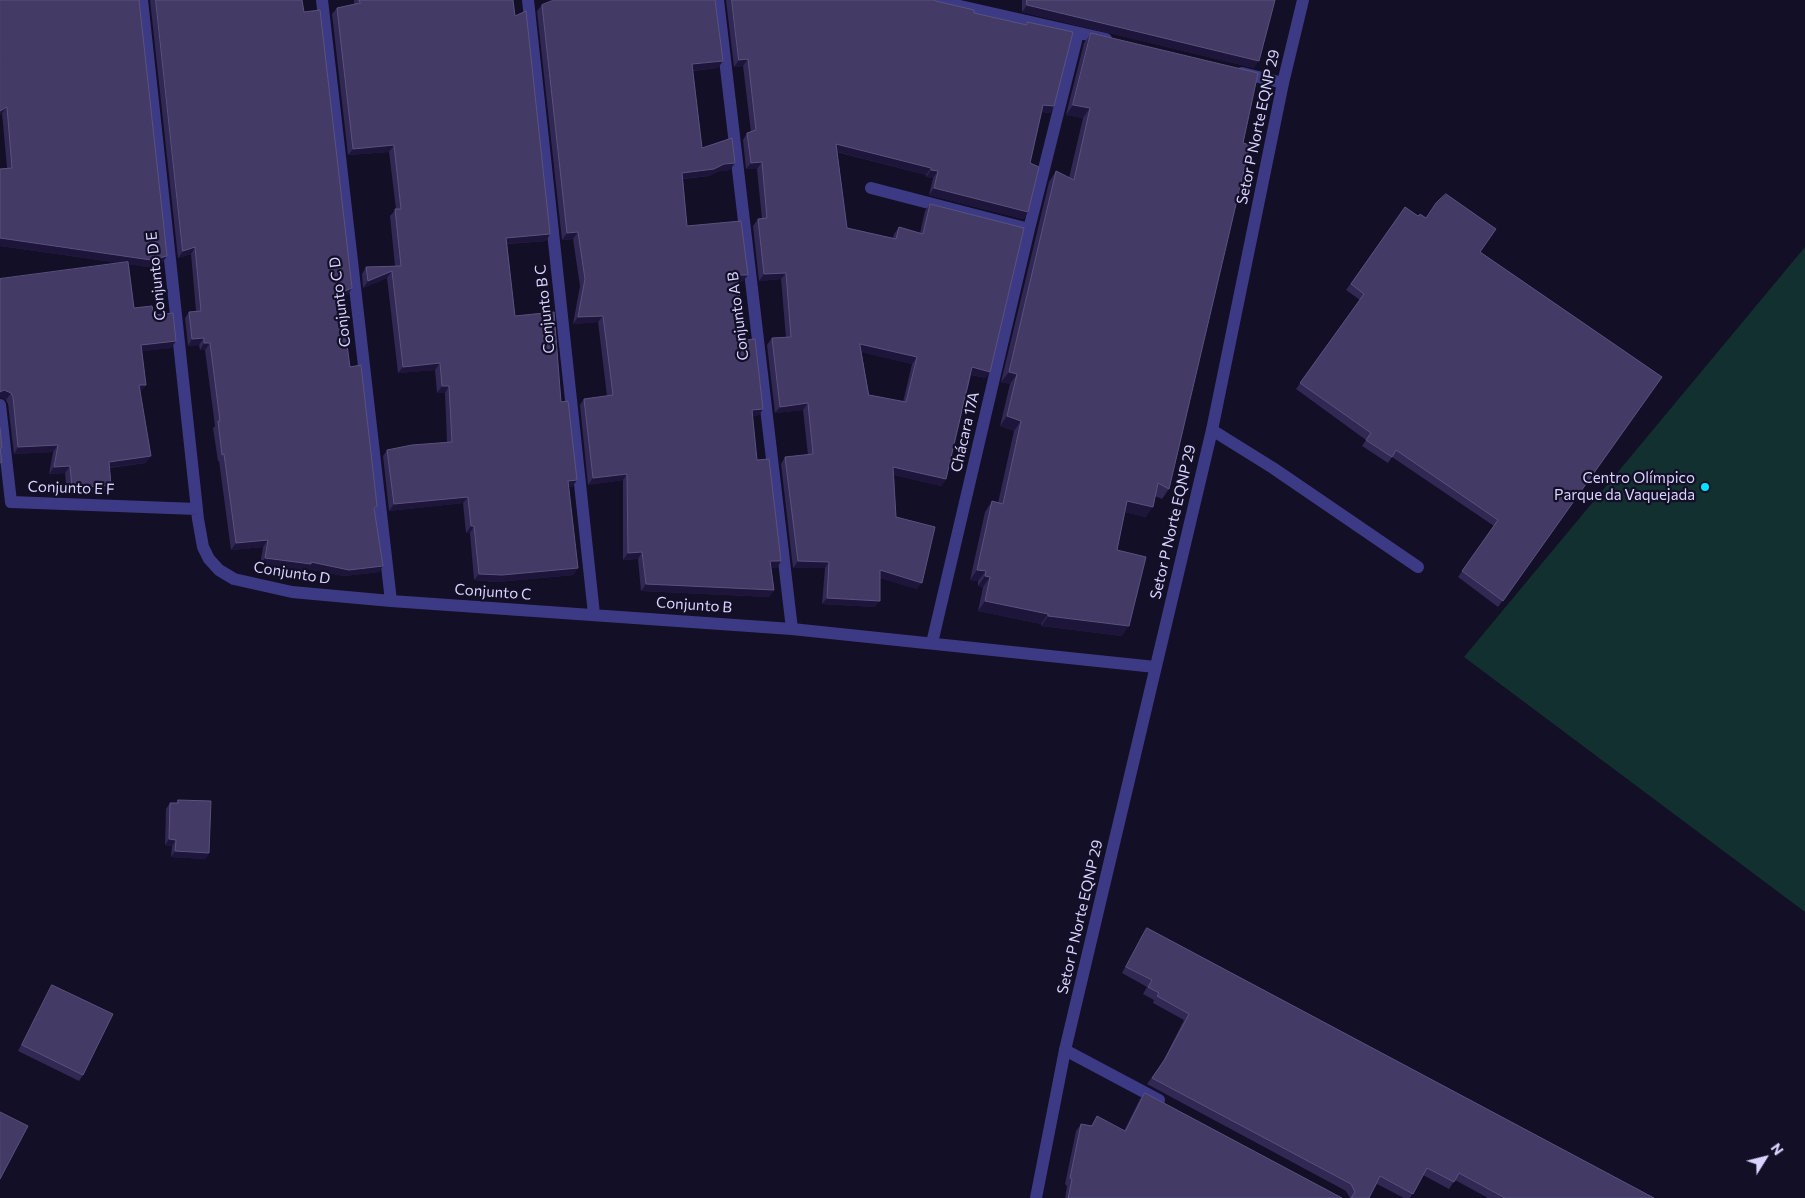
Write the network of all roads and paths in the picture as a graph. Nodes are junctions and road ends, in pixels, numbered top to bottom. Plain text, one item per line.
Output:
1 (142, 0) edge
2 (322, 0) edge
3 (528, 0) edge
4 (718, 0) edge
5 (933, 0) edge
6 (1303, 0) edge
7 (1078, 33) junction
8 (1115, 42) edge
9 (1227, 69) edge
10 (1283, 83) junction
11 (871, 188) dead end
12 (1029, 229) junction
13 (0, 405) edge
14 (1212, 430) junction
15 (6, 502) edge
16 (197, 509) junction
17 (203, 548) joint
18 (1418, 567) dead end
19 (390, 601) junction
20 (594, 614) junction
21 (792, 629) junction
22 (932, 643) junction
23 (1155, 667) junction
24 (1065, 1050) junction
25 (1169, 1106) edge
26 (1036, 1198) edge

1 - 16 street, Conjunto D E
2 - 19 street, Conjunto C D
3 - 20 street, Conjunto B C
4 - 21 street, Conjunto A B
5 - 7 street
6 - 10 street, Setor P Norte EQNP 29
7 - 8 street
7 - 12 street, Chácara 17A
9 - 10 street
10 - 14 street, Setor P Norte EQNP 29
11 - 12 street
12 - 22 street, Chácara 17A
13 - 15 street, Conjunto E F
14 - 18 street
14 - 23 street, Setor P Norte EQNP 29
15 - 16 street, Conjunto E F
16 - 17 street, Conjunto D E
17 - 19 street, Conjunto D
19 - 20 street, Conjunto C
20 - 21 street, Conjunto B
21 - 22 street, Conjunto B
22 - 23 street, Conjunto B
23 - 24 street, Setor P Norte EQNP 29
24 - 25 street
24 - 26 street, Setor P Norte EQNP 29

